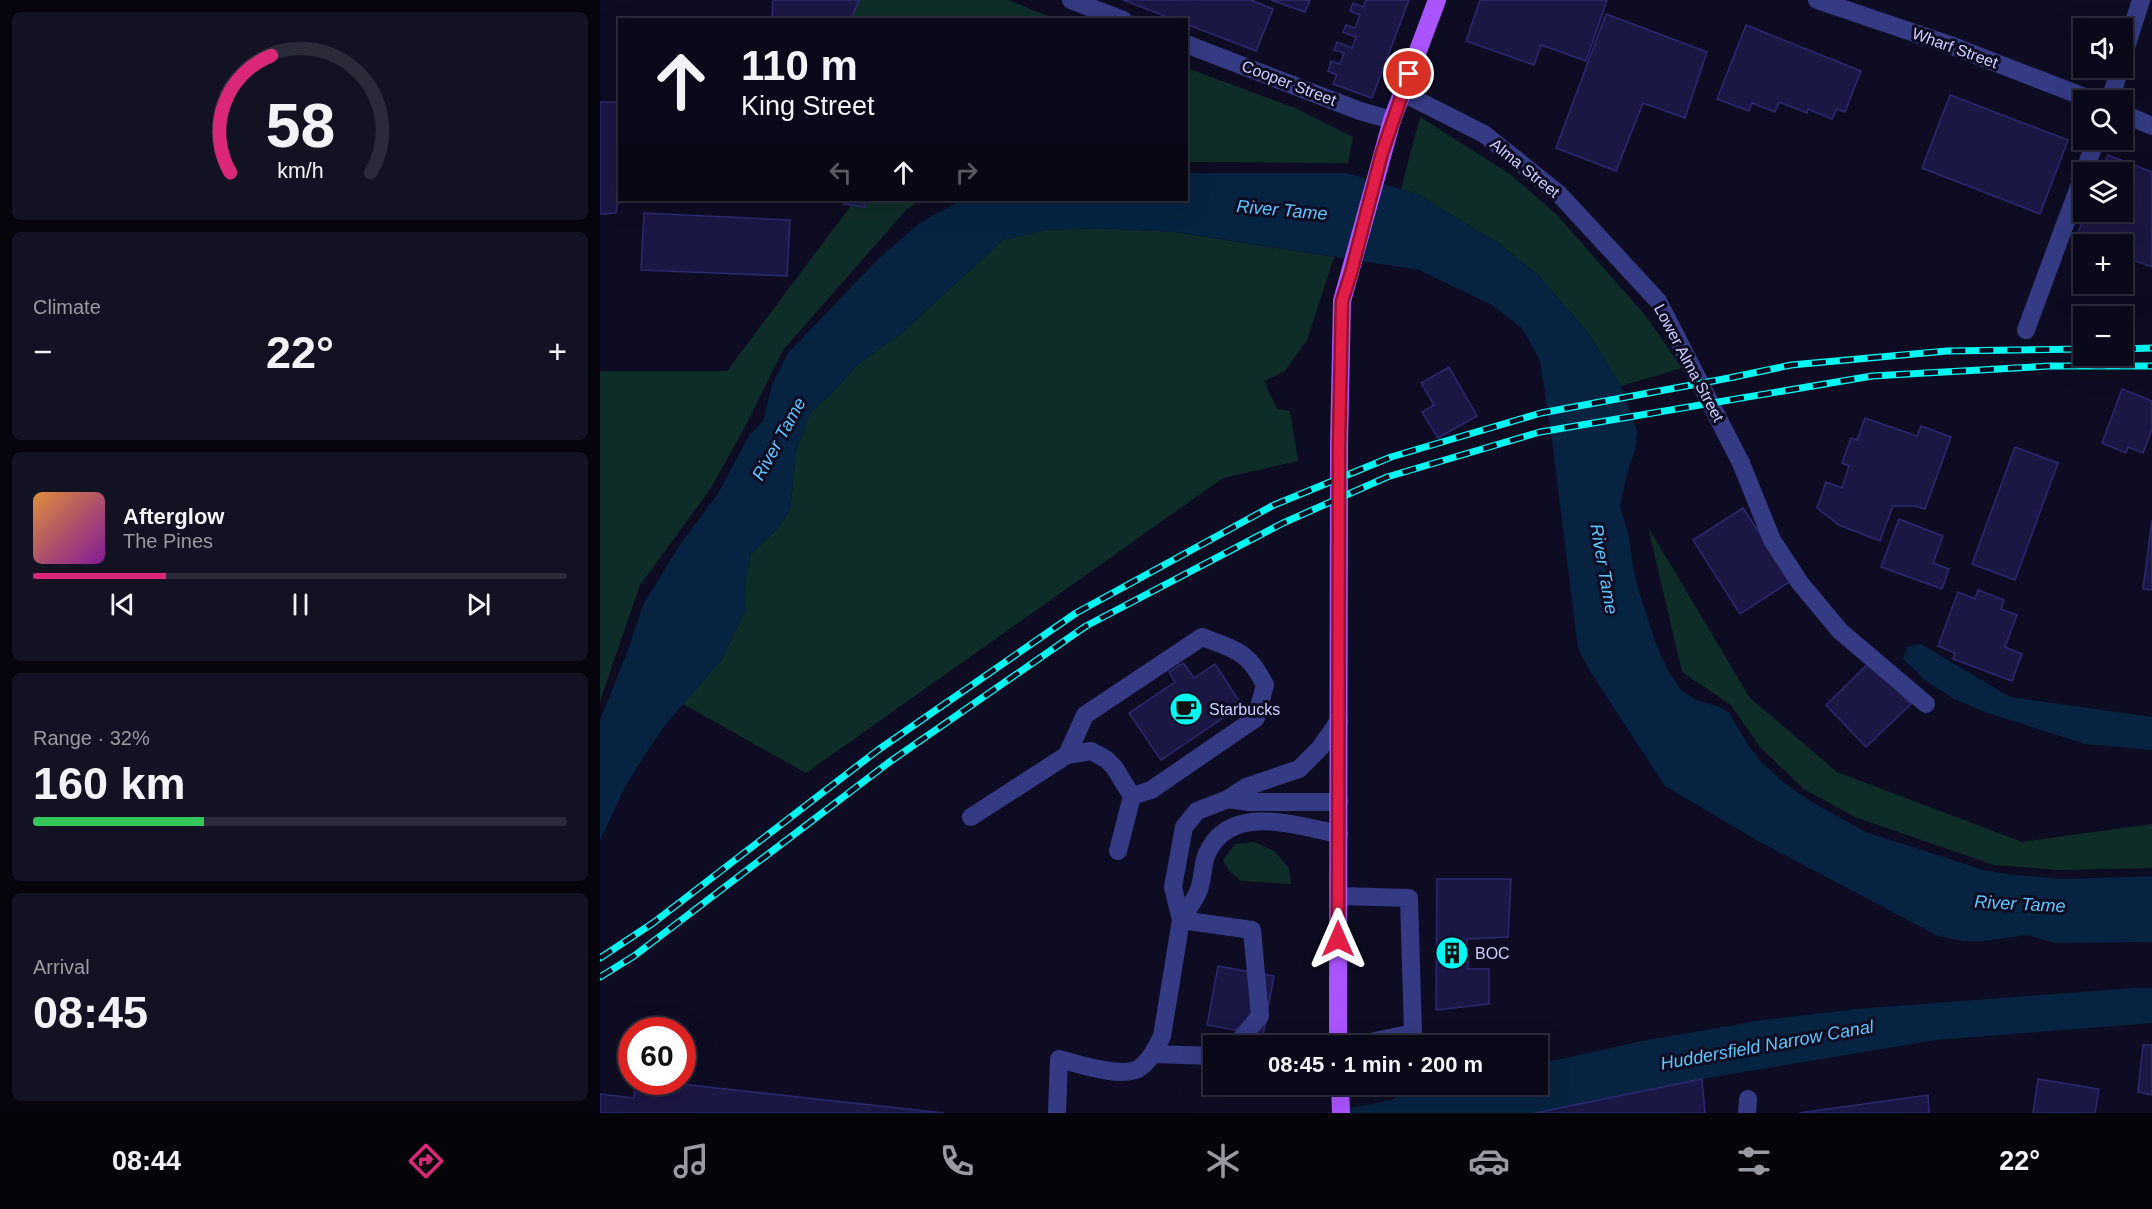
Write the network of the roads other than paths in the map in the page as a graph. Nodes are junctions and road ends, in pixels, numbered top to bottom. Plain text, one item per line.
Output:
1 (1071, 0) edge
2 (1437, 0) edge
3 (1817, 0) edge
4 (2141, 0) edge
5 (1118, 18) edge
6 (2133, 25) edge
7 (1188, 45) edge
8 (1403, 93) junction
9 (2073, 93) edge
10 (2133, 118) edge
11 (1392, 120) junction
12 (2152, 126) edge
13 (2073, 203) edge
14 (1628, 268) joint
15 (2026, 330) dead end
16 (1926, 704) dead end
17 (1339, 721) junction
18 (1067, 755) junction
19 (1132, 796) junction
20 (1228, 799) junction
21 (1339, 802) junction
22 (971, 817) dead end
23 (1339, 834) junction
24 (1118, 851) dead end
25 (1339, 896) junction
26 (1181, 920) junction
27 (1244, 1035) edge
28 (1338, 1035) edge
29 (1402, 1035) edge
30 (1153, 1054) junction
31 (1203, 1056) edge
32 (1340, 1095) edge
33 (1057, 1113) edge
34 (1341, 1113) edge

1 - 5 street
2 - 8 main road
3 - 9 street, Wharf Street
4 - 6 street
7 - 11 street, Cooper Street
8 - 11 main road
8 - 14 street, Alma Street
10 - 12 street
11 - 17 main road
13 - 15 street
14 - 16 street, Lower Alma Street
17 - 20 street
17 - 21 main road
18 - 19 street
18 - 19 street
18 - 22 street
19 - 24 street
20 - 21 street
20 - 26 street
21 - 23 main road
23 - 25 main road
23 - 26 street
25 - 28 main road
25 - 29 street
26 - 27 street
26 - 30 street
30 - 31 street
30 - 33 street
32 - 34 main road

